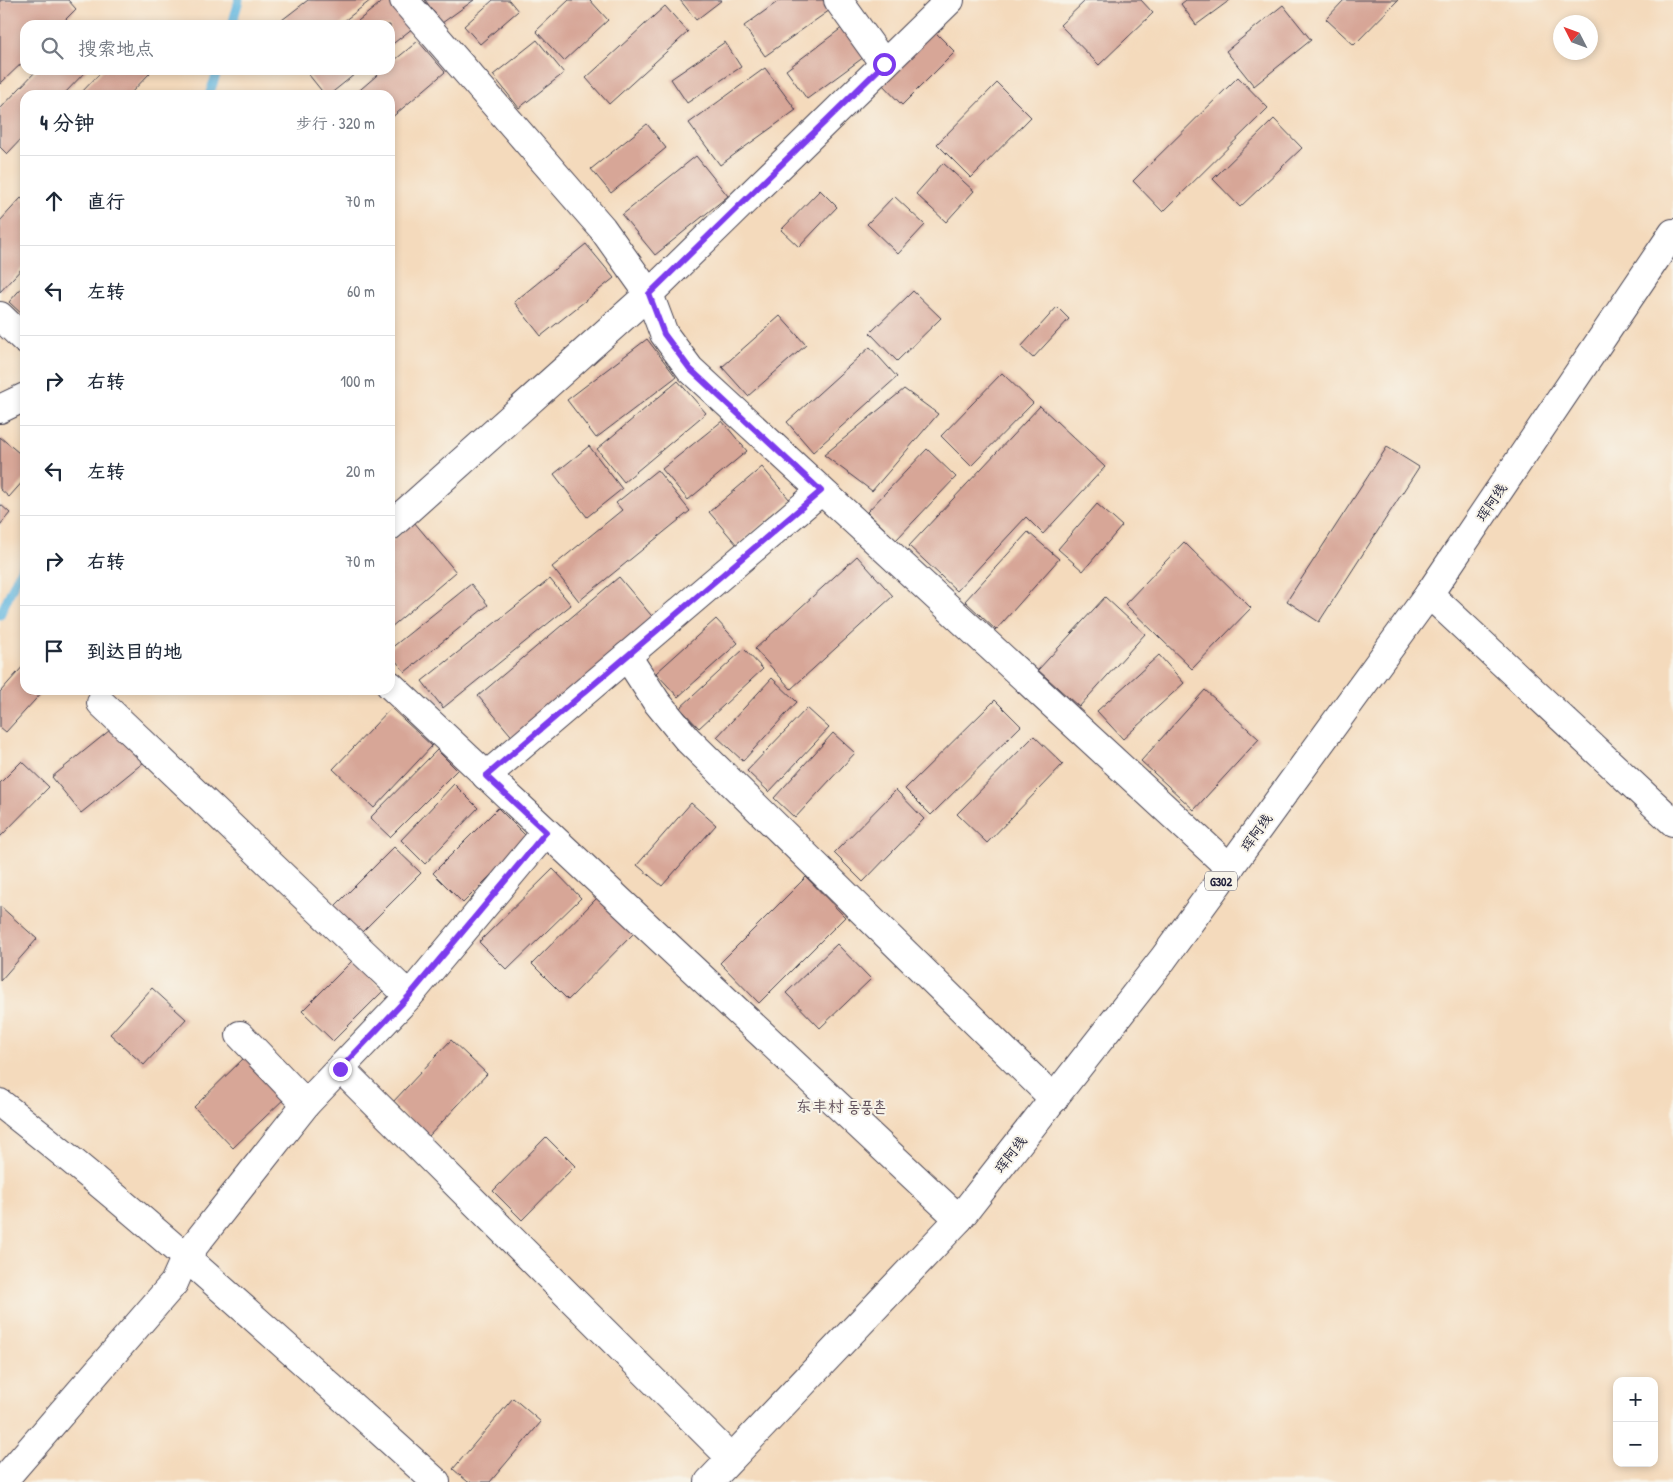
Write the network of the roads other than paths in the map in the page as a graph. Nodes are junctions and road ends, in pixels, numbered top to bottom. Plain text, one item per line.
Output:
1 (404, 0) edge
2 (838, 0) edge
3 (950, 0) edge
4 (884, 64) junction
5 (1673, 233) edge
6 (649, 294) junction
7 (0, 316) edge
8 (20, 335) edge
9 (20, 399) edge
10 (0, 409) edge
11 (821, 491) junction
12 (395, 522) edge
13 (1429, 594) junction
14 (628, 656) junction
15 (395, 690) edge
16 (101, 703) dead end
17 (486, 776) junction
18 (1673, 822) edge
19 (546, 832) junction
20 (1230, 868) junction
21 (409, 996) junction
22 (240, 1035) dead end
23 (340, 1069) junction
24 (1054, 1098) junction
25 (0, 1104) edge
26 (306, 1104) junction
27 (959, 1219) junction
28 (186, 1256) junction
29 (731, 1458) junction
30 (2, 1482) edge
31 (436, 1482) edge
32 (710, 1482) edge

1 - 6 main road
2 - 4 main road
3 - 4 main road
4 - 6 main road
5 - 13 main road, 珲阿线 / G302
6 - 11 main road
6 - 12 main road
7 - 8 main road
9 - 10 main road
11 - 14 main road
11 - 20 main road
13 - 18 main road
13 - 20 main road, 珲阿线 / G302
14 - 17 main road
14 - 24 main road
15 - 17 main road
16 - 21 main road
17 - 19 main road
19 - 21 main road
19 - 27 main road
20 - 24 main road, 珲阿线 / G302
21 - 23 main road
22 - 26 main road
23 - 26 main road
23 - 29 main road
24 - 27 main road, 珲阿线 / G302
25 - 28 main road
26 - 28 main road
27 - 29 main road, 珲阿线 / G302
28 - 30 main road
28 - 31 main road
29 - 32 main road, 珲阿线 / G302

